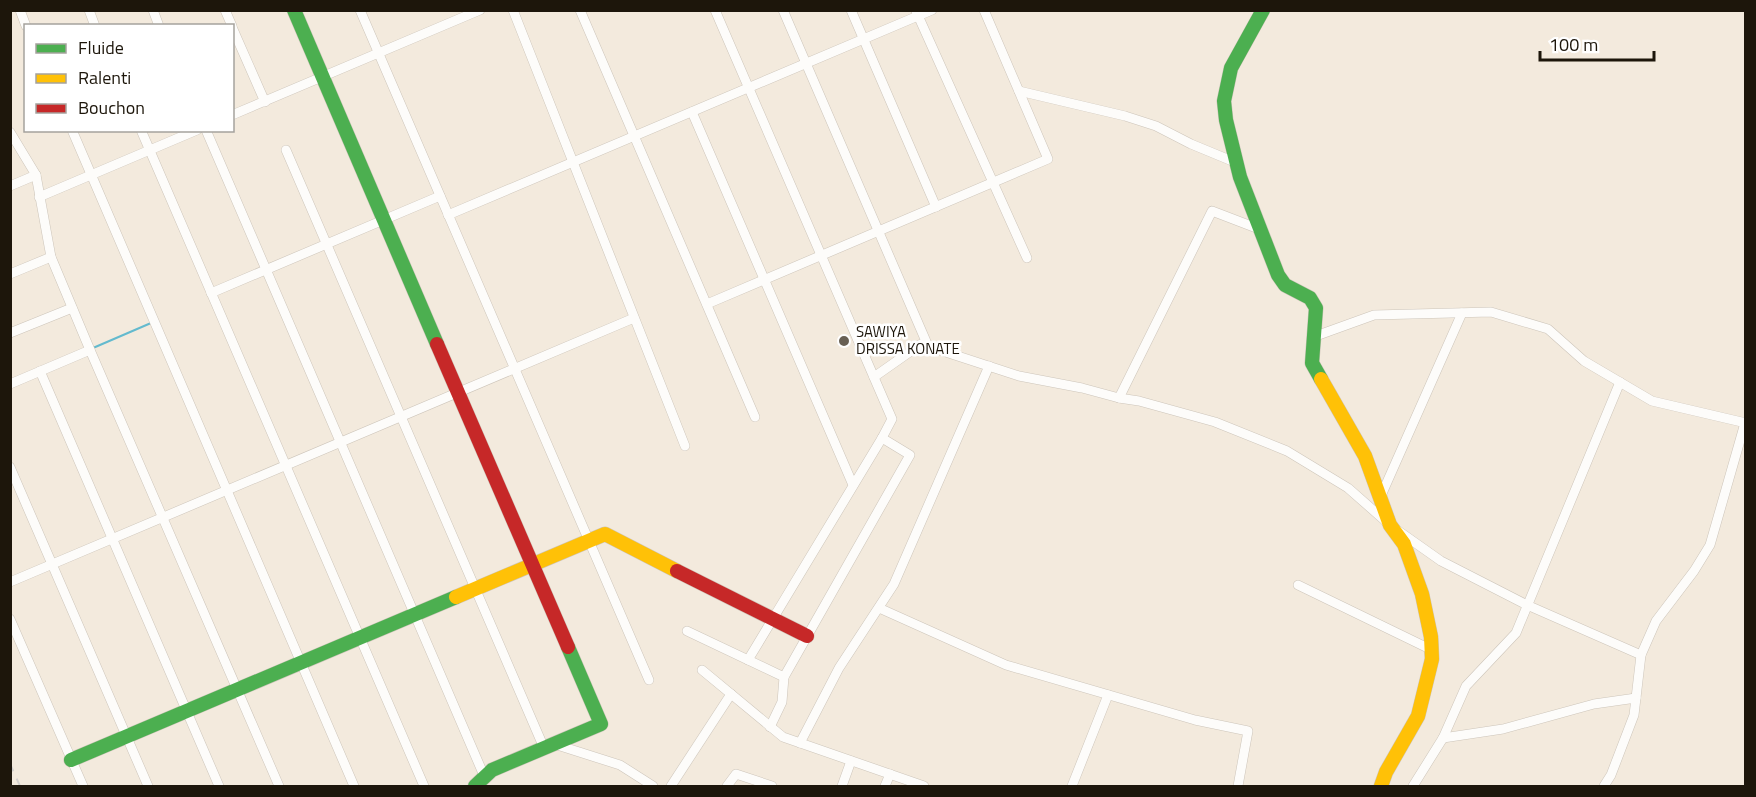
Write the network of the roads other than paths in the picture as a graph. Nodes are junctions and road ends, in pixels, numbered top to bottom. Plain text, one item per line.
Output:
1 (225, 10) edge
2 (294, 10) edge
3 (360, 10) edge
4 (480, 10) edge
5 (513, 10) edge
6 (580, 10) edge
7 (715, 10) edge
8 (783, 10) edge
9 (851, 10) edge
10 (932, 10) edge
11 (984, 10) edge
12 (1263, 10) edge
13 (917, 13) edge
14 (231, 24) edge
15 (234, 31) edge
16 (863, 39) junction
17 (378, 54) junction
18 (806, 64) junction
19 (323, 77) junction
20 (749, 88) junction
21 (1019, 90) junction
22 (265, 102) junction
23 (692, 112) junction
24 (234, 114) edge
25 (10, 132) edge
26 (73, 132) edge
27 (142, 132) edge
28 (192, 132) edge
29 (207, 132) edge
30 (634, 136) junction
31 (286, 150) dead end
32 (149, 151) junction
33 (573, 162) junction
34 (1237, 163) junction
35 (36, 175) junction
36 (91, 175) junction
37 (994, 182) junction
38 (10, 186) edge
39 (440, 196) junction
40 (39, 197) junction
41 (936, 207) junction
42 (448, 215) junction
43 (384, 219) junction
44 (1259, 229) junction
45 (878, 231) junction
46 (326, 244) junction
47 (821, 256) junction
48 (51, 257) junction
49 (1027, 258) dead end
50 (266, 270) junction
51 (12, 271) edge
52 (764, 280) junction
53 (211, 293) junction
54 (707, 304) junction
55 (72, 308) junction
56 (1462, 313) junction
57 (634, 318) junction
58 (10, 333) edge
59 (1313, 337) junction
60 (928, 346) junction
61 (90, 350) junction
62 (989, 366) junction
63 (514, 369) junction
64 (40, 372) junction
65 (874, 377) junction
66 (1620, 382) junction
67 (10, 384) edge
68 (459, 392) junction
69 (1119, 398) junction
70 (401, 417) junction
71 (755, 417) dead end
72 (1745, 423) edge
73 (882, 438) junction
74 (340, 442) junction
75 (685, 446) dead end
76 (285, 466) junction
77 (10, 467) edge
78 (853, 484) junction
79 (227, 490) junction
80 (1380, 498) junction
81 (163, 517) junction
82 (1390, 525) junction
83 (112, 539) junction
84 (588, 541) junction
85 (52, 564) junction
86 (533, 564) junction
87 (10, 582) edge
88 (1298, 585) dead end
89 (475, 589) junction
90 (1527, 605) junction
91 (879, 608) junction
92 (414, 615) junction
93 (773, 618) junction
94 (10, 619) edge
95 (687, 631) dead end
96 (807, 636) junction
97 (359, 638) junction
98 (1432, 650) junction
99 (1641, 655) junction
100 (748, 660) junction
101 (301, 663) junction
102 (702, 670) dead end
103 (784, 677) junction
104 (649, 680) dead end
105 (238, 690) junction
106 (731, 694) junction
107 (1108, 695) junction
108 (1636, 698) junction
109 (186, 711) junction
110 (770, 727) junction
111 (126, 737) junction
112 (1443, 738) junction
113 (800, 743) junction
114 (549, 746) junction
115 (71, 760) junction
116 (851, 761) junction
117 (890, 774) junction
118 (480, 782) edge
119 (83, 786) edge
120 (148, 786) edge
121 (219, 786) edge
122 (279, 786) edge
123 (354, 786) edge
124 (423, 786) edge
125 (654, 786) edge
126 (671, 786) edge
127 (727, 786) edge
128 (772, 786) edge
129 (842, 786) edge
130 (885, 786) edge
131 (924, 786) edge
132 (1072, 786) edge
133 (1238, 786) edge
134 (1381, 786) edge
135 (1413, 786) edge
136 (1604, 786) edge

1 - 14 street
2 - 19 street
3 - 17 street
4 - 17 street
5 - 33 street
6 - 30 street
7 - 20 street
8 - 18 street
9 - 16 street
10 - 13 street
11 - 21 street
12 - 34 street
13 - 16 street
13 - 37 street
15 - 22 street
16 - 18 street
16 - 41 street
17 - 19 street
17 - 39 street
18 - 20 street
18 - 45 street
19 - 22 street
19 - 43 street
20 - 23 street
20 - 47 street
21 - 34 street
21 - 37 street
22 - 24 street
23 - 30 street
23 - 52 street
25 - 35 street
26 - 36 street
27 - 32 street
28 - 32 street
29 - 50 street
30 - 33 street
30 - 54 street
31 - 46 street
32 - 36 street
32 - 53 street
33 - 42 street
33 - 57 street
34 - 44 street
35 - 38 street
35 - 40 street
36 - 40 street
36 - 79 street
37 - 41 street
37 - 49 street
39 - 42 street
39 - 43 street
40 - 48 street
41 - 45 street
42 - 63 street
43 - 46 street
43 - 68 street
44 - 59 street
44 - 69 street
45 - 47 street
45 - 60 street
46 - 50 street
46 - 70 street
47 - 52 street
47 - 65 street
48 - 51 street
48 - 55 street
50 - 53 street
50 - 74 street
52 - 54 street
52 - 78 street
53 - 76 street
54 - 71 street
55 - 58 street
55 - 61 street
56 - 59 street
56 - 66 street
56 - 80 street
57 - 63 street
57 - 75 street
59 - 80 street
60 - 62 street
60 - 65 street
61 - 64 street
61 - 81 street
62 - 69 street
62 - 91 street
63 - 68 street
63 - 84 street
64 - 67 street
64 - 83 street
65 - 73 street
66 - 72 street
66 - 90 street
68 - 70 street
68 - 86 street
69 - 82 street
70 - 74 street
70 - 89 street
72 - 99 street
73 - 78 street
73 - 96 street
74 - 76 street
74 - 92 street
76 - 79 street
76 - 97 street
77 - 85 street
78 - 93 street
79 - 81 street
79 - 101 street
80 - 82 street
81 - 83 street
81 - 105 street
82 - 90 street
82 - 98 street
83 - 85 street
83 - 109 street
84 - 86 street
84 - 93 street
84 - 104 street
85 - 87 street
85 - 111 street
86 - 89 street
86 - 114 street
88 - 98 street
89 - 92 street
89 - 114 street
90 - 99 street
90 - 112 street
91 - 107 street
91 - 113 street
92 - 97 street
92 - 118 street
93 - 96 street
93 - 100 street
94 - 115 street
95 - 100 street
96 - 103 street
97 - 101 street
97 - 124 street
98 - 134 street
99 - 108 street
100 - 103 street
101 - 105 street
101 - 123 street
102 - 106 street
103 - 110 street
105 - 109 street
105 - 122 street
106 - 110 street
106 - 126 street
107 - 132 street
107 - 133 street
108 - 112 street
108 - 136 street
109 - 111 street
109 - 121 street
110 - 113 street
111 - 115 street
111 - 120 street
112 - 135 street
113 - 116 street
114 - 118 street
114 - 125 street
115 - 119 street
116 - 117 street
116 - 129 street
117 - 130 street
117 - 131 street
127 - 128 street

